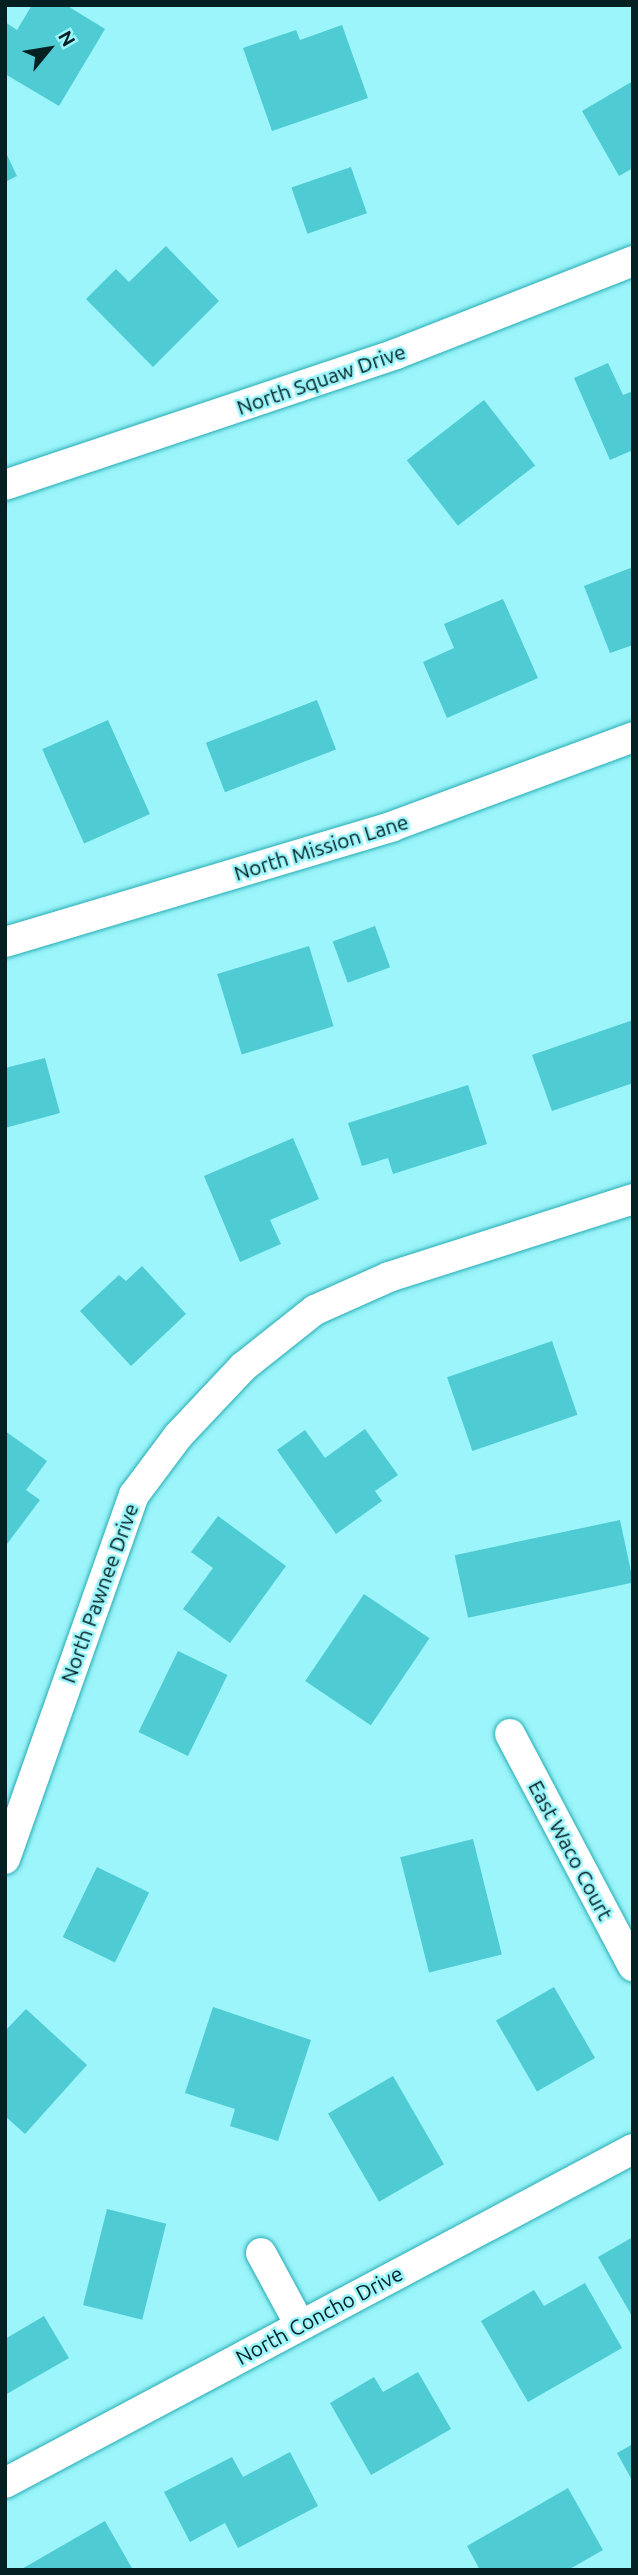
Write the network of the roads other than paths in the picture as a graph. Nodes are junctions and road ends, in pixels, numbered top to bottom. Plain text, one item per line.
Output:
1 (633, 261) edge
2 (5, 485) edge
3 (633, 737) edge
4 (7, 934) edge
5 (633, 1199) edge
6 (510, 1734) dead end
7 (5, 1859) edge
8 (633, 1966) edge
9 (633, 2148) edge
10 (261, 2253) dead end
11 (300, 2325) junction
12 (5, 2483) edge

1 - 2 street, North Squaw Drive
3 - 4 street, North Mission Lane
5 - 7 street, North Pawnee Drive
6 - 8 street, East Waco Court
9 - 11 street, North Concho Drive
10 - 11 street
11 - 12 street, North Concho Drive

